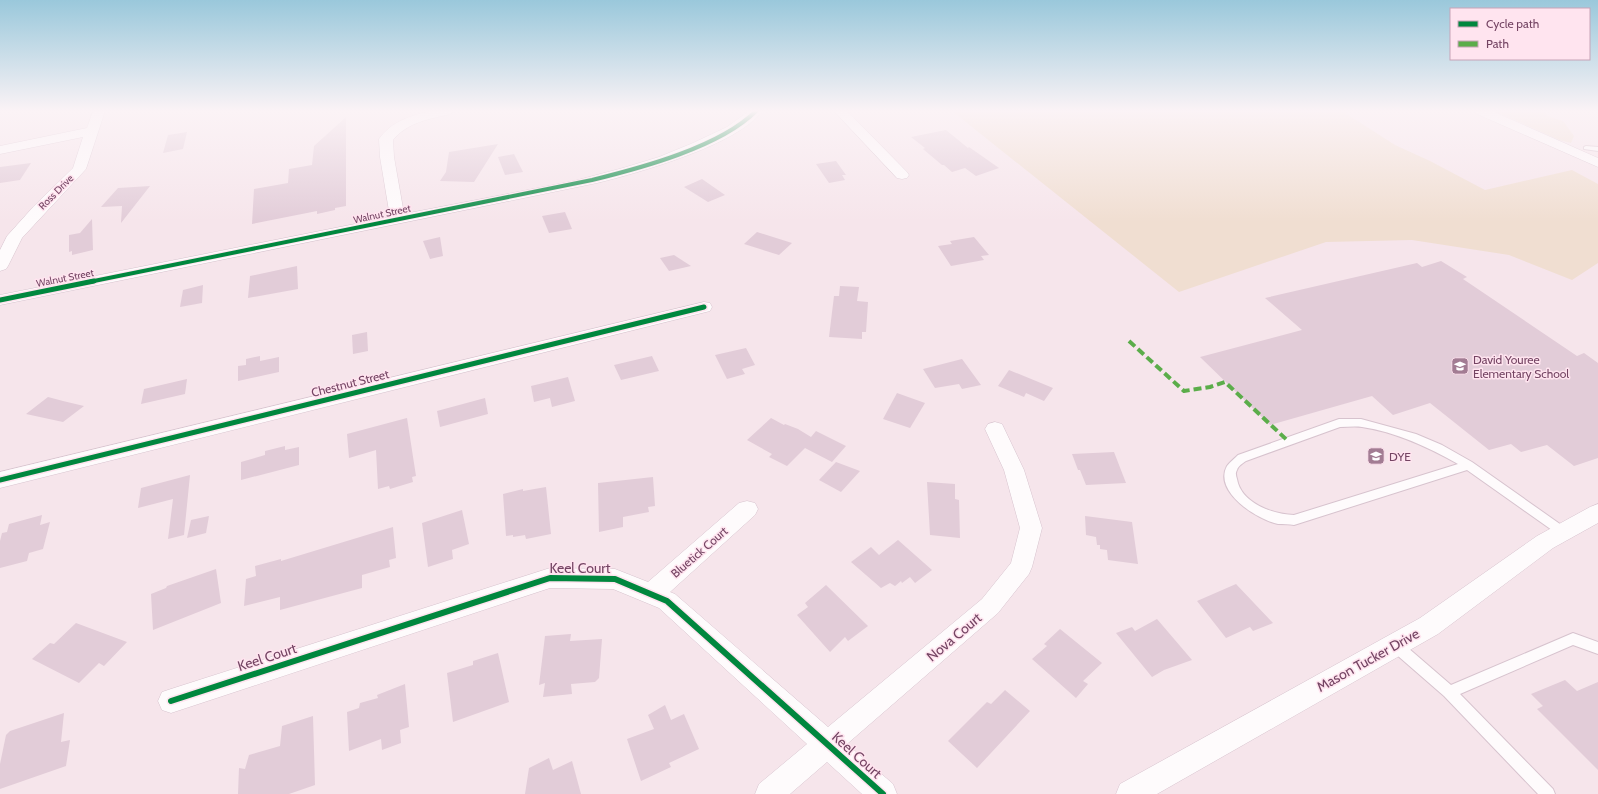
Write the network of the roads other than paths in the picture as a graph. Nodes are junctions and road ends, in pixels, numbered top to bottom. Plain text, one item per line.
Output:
1 (86, 148) edge
2 (386, 148) edge
3 (695, 148) edge
4 (876, 148) edge
5 (1564, 148) edge
6 (1586, 148) dead end
7 (1598, 149) edge
8 (1598, 163) edge
9 (902, 175) dead end
10 (398, 220) junction
11 (0, 266) edge
12 (0, 300) edge
13 (704, 307) dead end
14 (995, 429) dead end
15 (1468, 465) junction
16 (0, 480) edge
17 (747, 509) dead end
18 (1598, 513) edge
19 (1563, 532) junction
20 (650, 594) junction
21 (1394, 645) junction
22 (1598, 648) edge
23 (1449, 692) junction
24 (171, 701) dead end
25 (827, 745) junction
26 (769, 794) edge
27 (883, 794) edge
28 (1130, 794) edge
29 (1548, 794) edge

1 - 11 street, Ross Drive
2 - 10 street
3 - 10 street, Walnut Street
4 - 9 street
5 - 8 street
6 - 7 lane
10 - 12 street, Walnut Street
13 - 16 street, Chestnut Street
14 - 25 street, Nova Court
15 - 15 lane
15 - 19 lane
17 - 20 street, Bluetick Court
18 - 19 street, Mason Tucker Drive
19 - 21 street, Mason Tucker Drive
20 - 24 street, Keel Court
20 - 25 street, Keel Court
21 - 23 lane
21 - 28 street, Mason Tucker Drive
22 - 23 lane
23 - 29 lane
25 - 26 street, Nova Court
25 - 27 street, Keel Court

